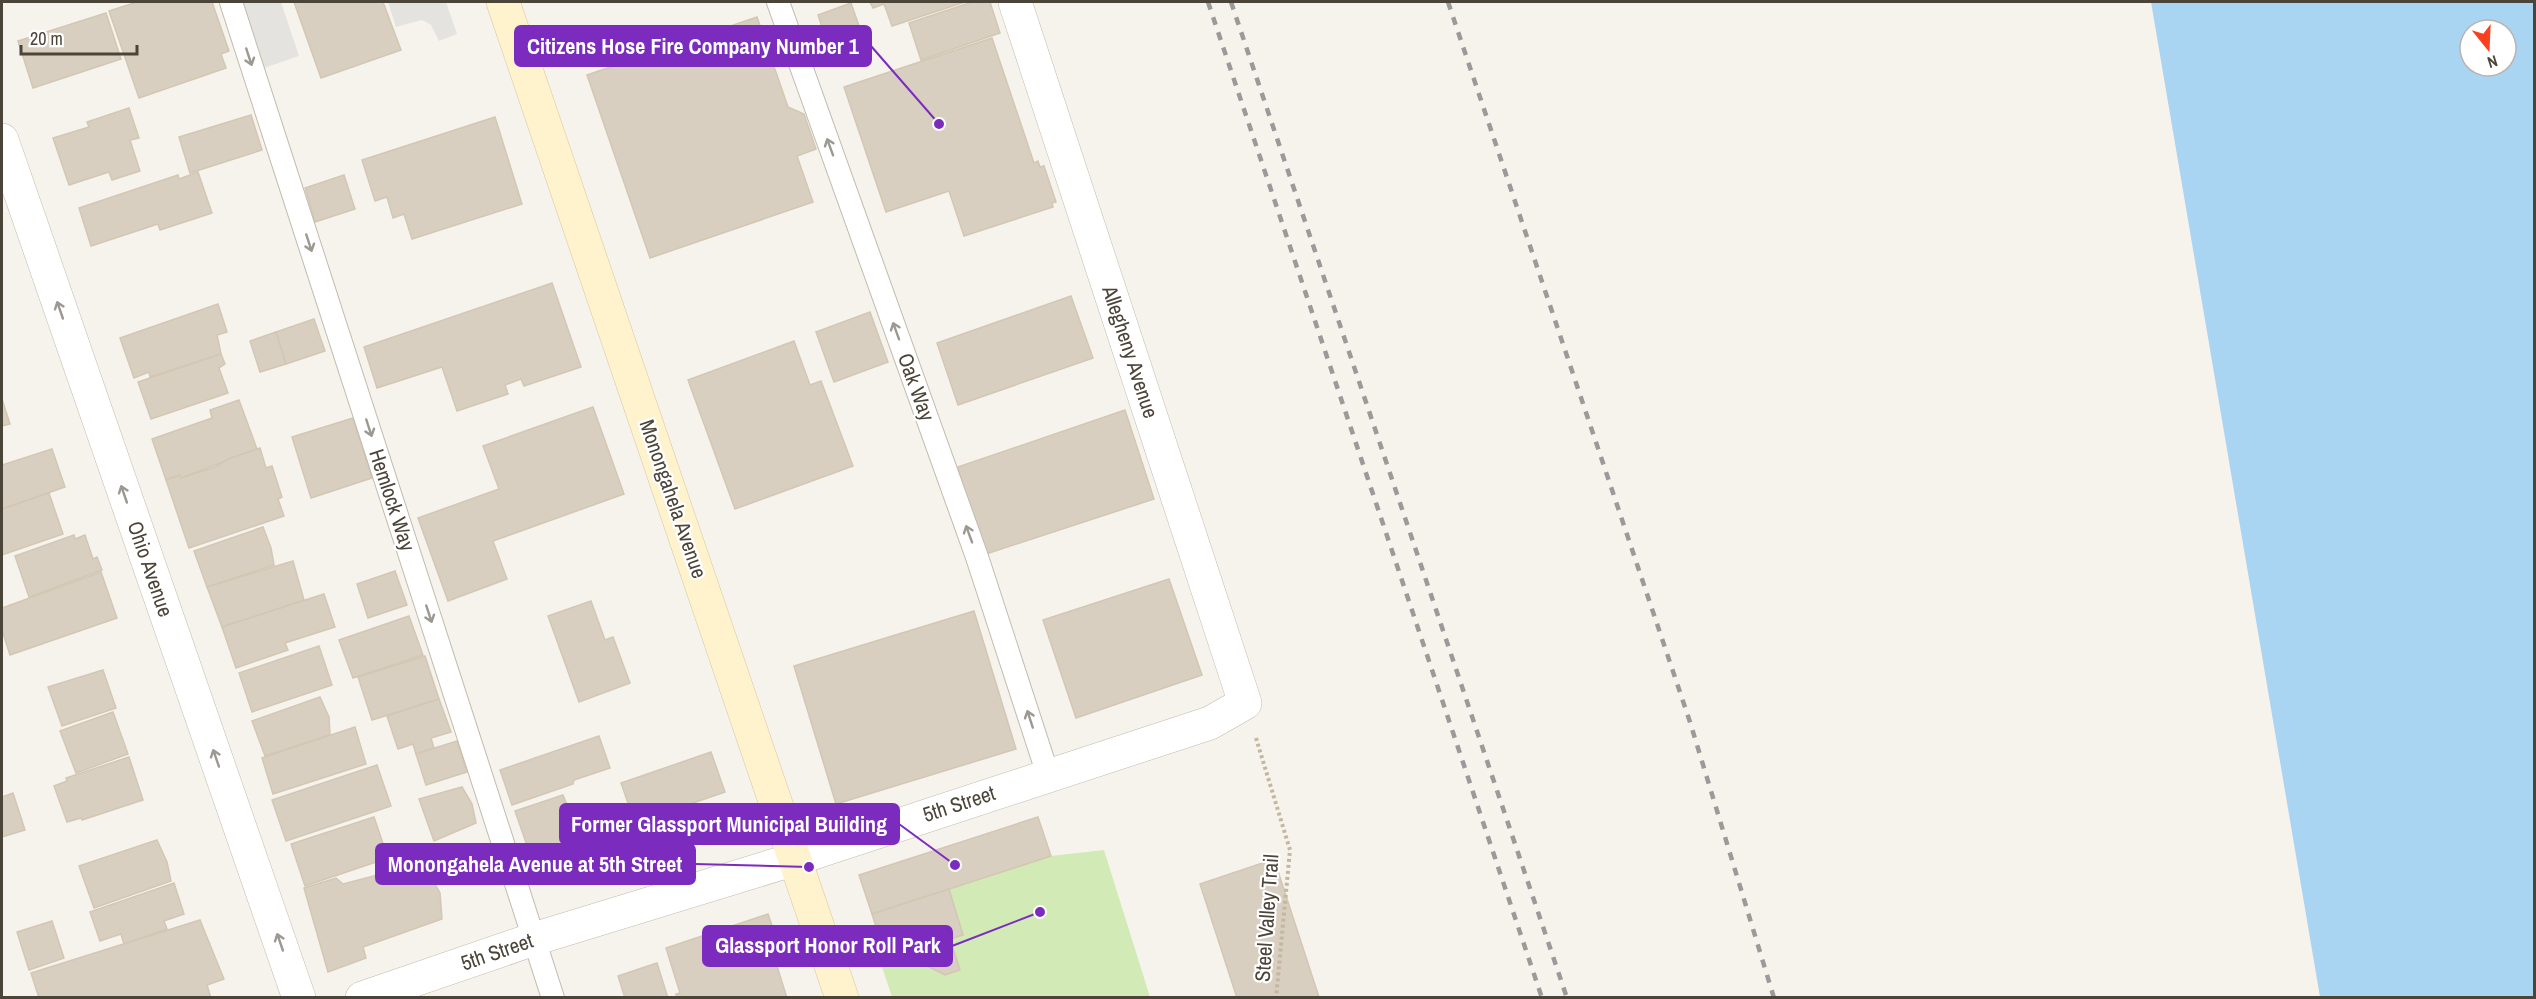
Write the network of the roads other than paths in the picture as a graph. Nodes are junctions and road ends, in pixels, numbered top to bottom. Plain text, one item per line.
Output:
1 (231, 2) edge
2 (503, 2) edge
3 (778, 2) edge
4 (1015, 2) edge
5 (2, 140) edge
6 (1245, 703) joint
7 (1048, 775) junction
8 (795, 859) junction
9 (534, 939) junction
10 (299, 998) edge
11 (362, 998) edge
12 (554, 998) edge
13 (842, 998) edge

1 -> 9 lane, Hemlock Way
2 - 8 main road, Monongahela Avenue
7 -> 3 lane, Oak Way
4 - 6 street, Allegheny Avenue
10 -> 5 street, Ohio Avenue
6 - 7 street, 5th Street
7 - 8 street, 5th Street
8 - 9 street, 5th Street
8 - 13 main road, Monongahela Avenue
9 - 11 street, 5th Street
9 - 12 lane, Hemlock Way

